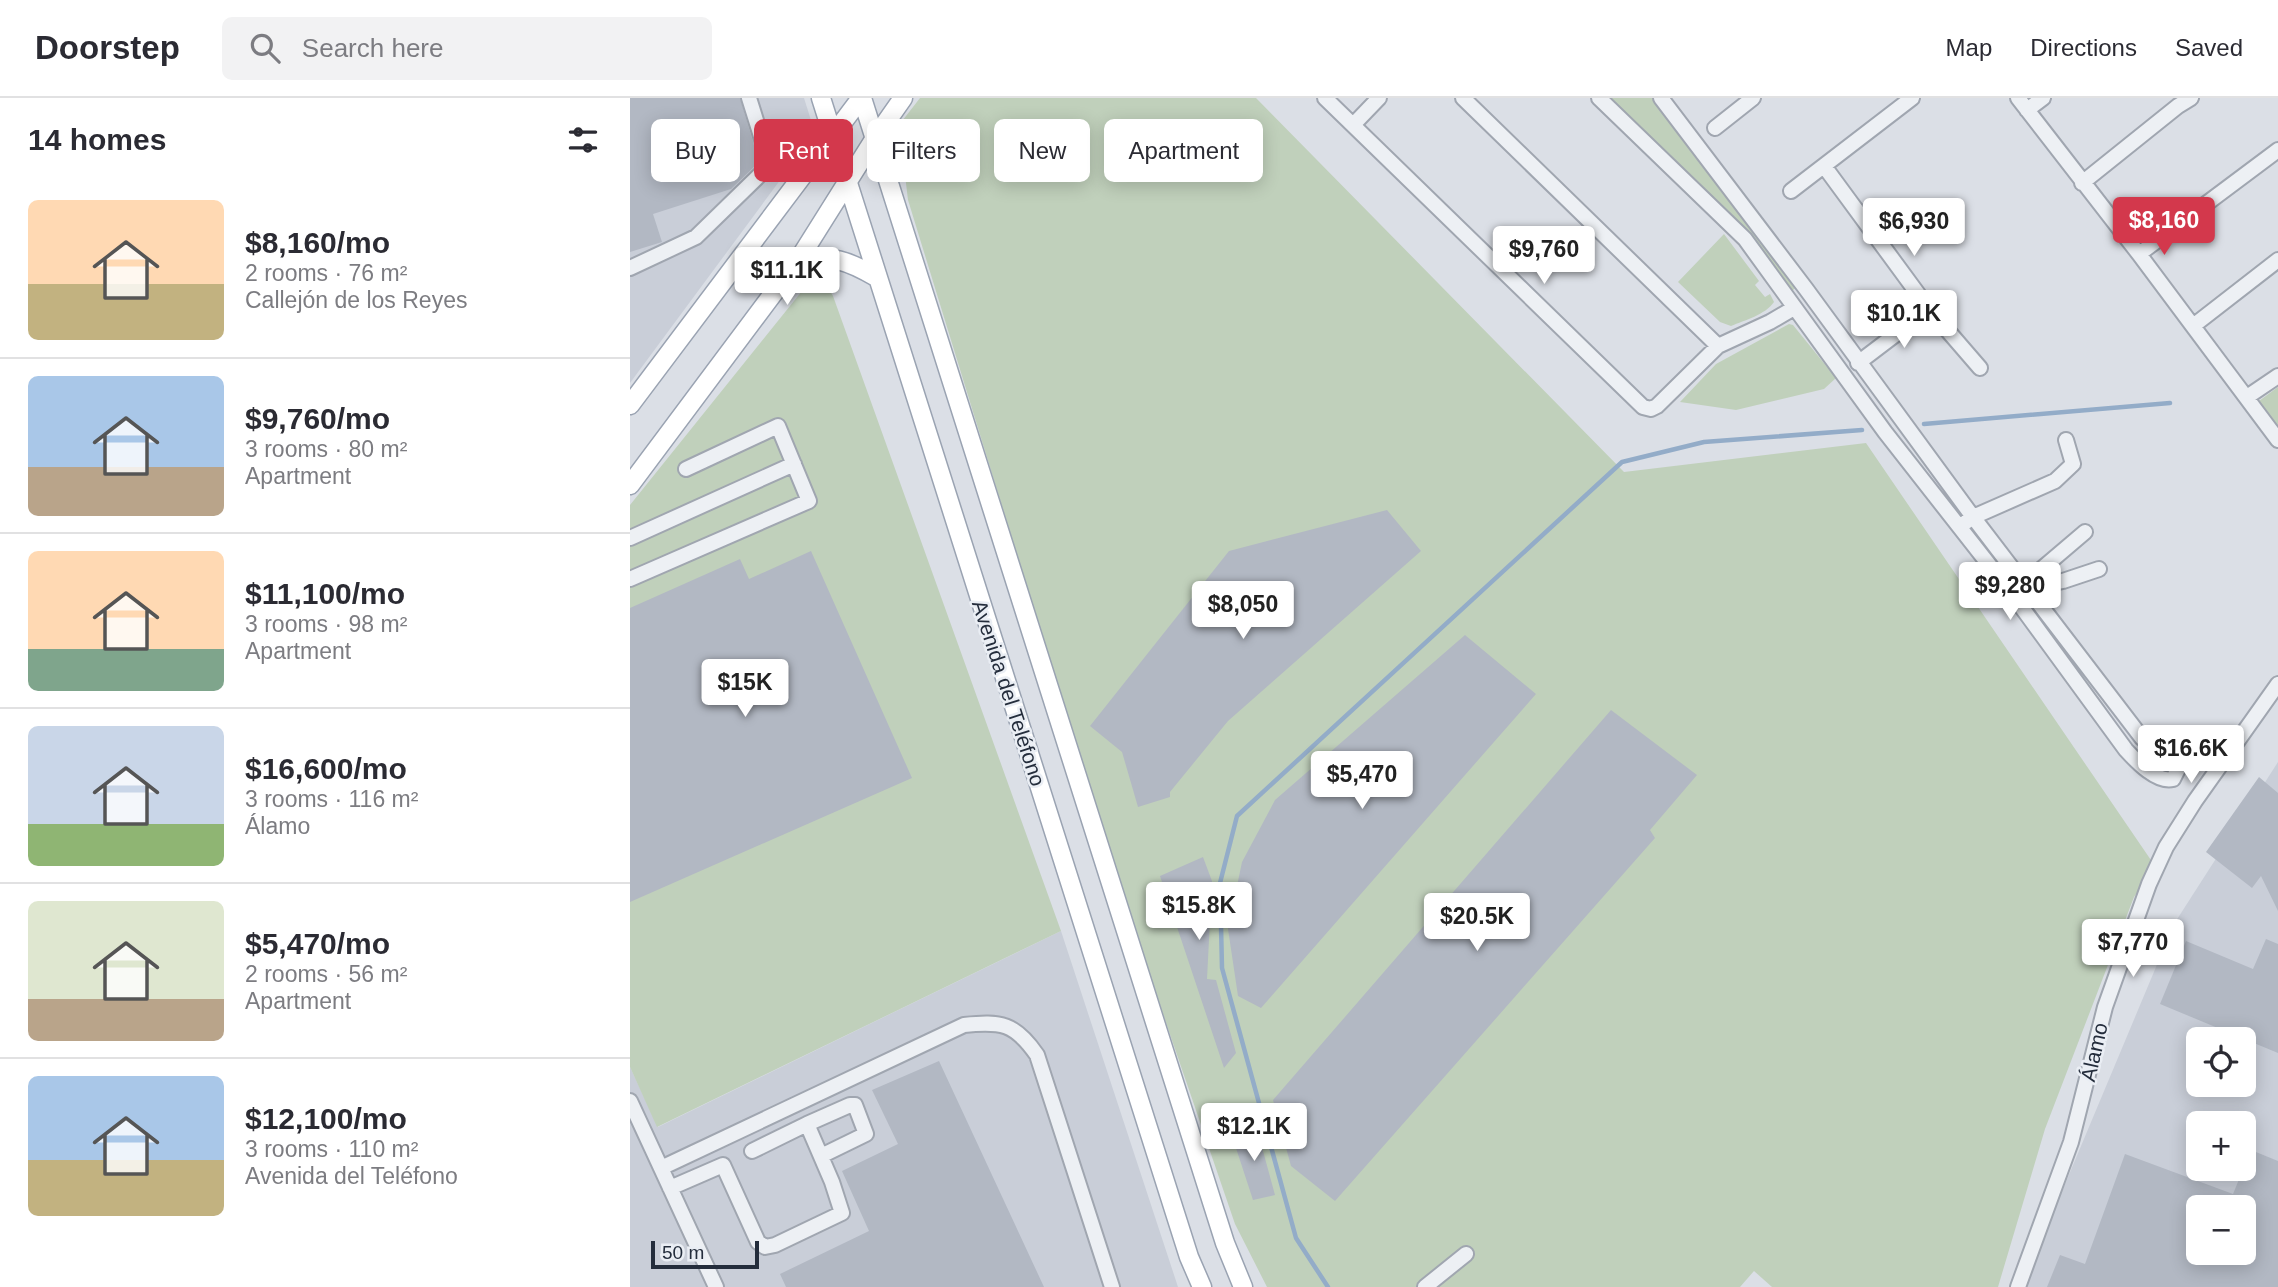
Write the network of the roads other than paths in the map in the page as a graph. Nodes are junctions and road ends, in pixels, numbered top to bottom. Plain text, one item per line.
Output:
1 (749, 98) edge
2 (821, 98) edge
3 (861, 98) edge
4 (903, 98) edge
5 (1325, 98) edge
6 (1379, 98) edge
7 (1463, 98) edge
8 (1599, 98) edge
9 (1661, 98) edge
10 (1753, 98) edge
11 (1912, 98) edge
12 (2043, 98) edge
13 (2191, 98) edge
14 (2022, 104) edge
15 (827, 119) edge
16 (845, 119) edge
17 (868, 119) edge
18 (888, 119) edge
19 (1353, 125) junction
20 (1715, 128) dead end
21 (2278, 150) edge
22 (867, 152) edge
23 (1825, 166) junction
24 (797, 182) edge
25 (889, 182) edge
26 (2082, 183) junction
27 (848, 184) junction
28 (1791, 191) dead end
29 (2139, 254) junction
30 (799, 259) junction
31 (2278, 260) edge
32 (630, 268) edge
33 (876, 277) junction
34 (1806, 289) junction
35 (1791, 304) junction
36 (1929, 309) junction
37 (2193, 326) junction
38 (1718, 346) junction
39 (1858, 363) junction
40 (1980, 369) dead end
41 (2278, 376) edge
42 (1876, 387) junction
43 (2247, 397) junction
44 (1860, 399) junction
45 (631, 401) edge
46 (2066, 440) dead end
47 (2278, 440) edge
48 (794, 464) junction
49 (686, 468) dead end
50 (630, 485) edge
51 (1973, 517) junction
52 (1959, 527) junction
53 (2085, 532) dead end
54 (630, 538) edge
55 (2099, 569) dead end
56 (630, 579) edge
57 (2029, 581) junction
58 (2012, 594) junction
59 (2278, 684) edge
60 (630, 1101) edge
61 (807, 1124) junction
62 (752, 1151) dead end
63 (821, 1156) junction
64 (661, 1168) junction
65 (670, 1188) junction
66 (1466, 1254) dead end
67 (716, 1287) edge
68 (1112, 1287) edge
69 (1202, 1287) edge
70 (1243, 1287) edge
71 (1425, 1287) edge
72 (2018, 1287) edge

1 - 32 street
2 - 15 main road, Avenida del Teléfono
3 - 16 main road
3 - 17 main road, Avenida del Teléfono
4 - 18 main road
5 - 19 street
6 - 19 street
7 - 38 street
8 - 35 street
9 - 34 street
10 - 20 street
11 - 23 street
12 - 14 street
13 - 26 street
14 - 26 street
19 - 38 street
21 - 29 street
22 - 27 main road
23 - 28 street
23 - 36 street
24 - 45 main road
25 - 70 main road, Avenida del Teléfono
26 - 29 street
27 - 30 main road
27 - 33 main road, Avenida del Teléfono
29 - 37 street
30 - 33 main road
30 - 50 main road
31 - 37 street
33 - 69 main road, Avenida del Teléfono
34 - 35 street
34 - 39 street
35 - 38 street
35 - 44 street
36 - 39 street
36 - 40 street
37 - 43 street
39 - 42 street
41 - 43 street
42 - 44 street
42 - 51 street
43 - 47 street
44 - 52 street
46 - 51 street
48 - 49 street
48 - 54 street
48 - 56 street
51 - 52 street
51 - 57 street
52 - 58 street
53 - 57 street
55 - 57 street
57 - 58 street
57 - 58 street
59 - 72 street, Álamo
60 - 64 street
61 - 62 street
61 - 63 street
61 - 63 street
63 - 65 street
64 - 65 street
64 - 68 street
65 - 67 street
66 - 71 street

